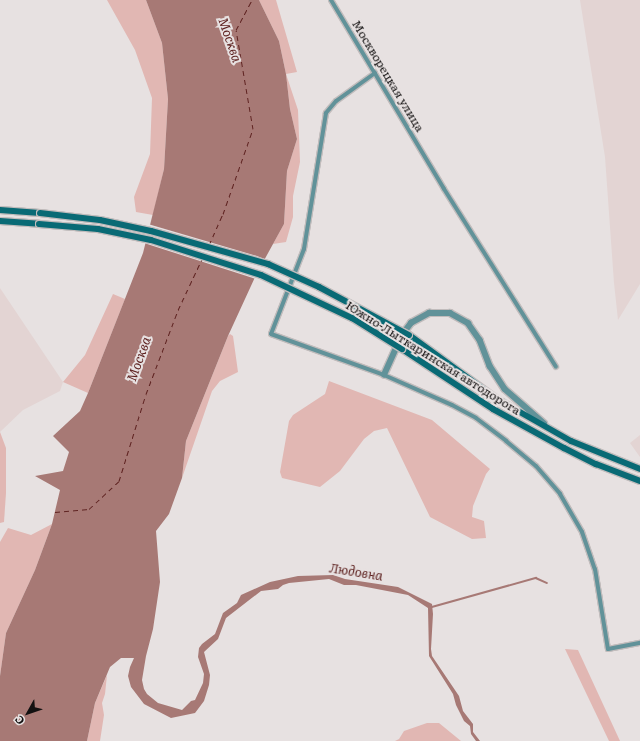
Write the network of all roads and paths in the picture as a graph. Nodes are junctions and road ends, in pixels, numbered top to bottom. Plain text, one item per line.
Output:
1 (331, 0) edge
2 (375, 73) junction
3 (0, 210) edge
4 (0, 222) edge
5 (556, 368) dead end
6 (384, 374) junction
7 (552, 430) junction
8 (640, 470) edge
9 (640, 481) edge
10 (640, 643) edge

1 - 2 street, Москворецкая улица
2 - 5 street, Москворецкая улица
2 - 6 street
3 - 7 main road, Южно-Лыткаринская автодорога, bridge
4 - 9 main road, Южно-Лыткаринская автодорога, bridge
6 - 7 street
6 - 10 street
7 - 8 main road, Южно-Лыткаринская автодорога

